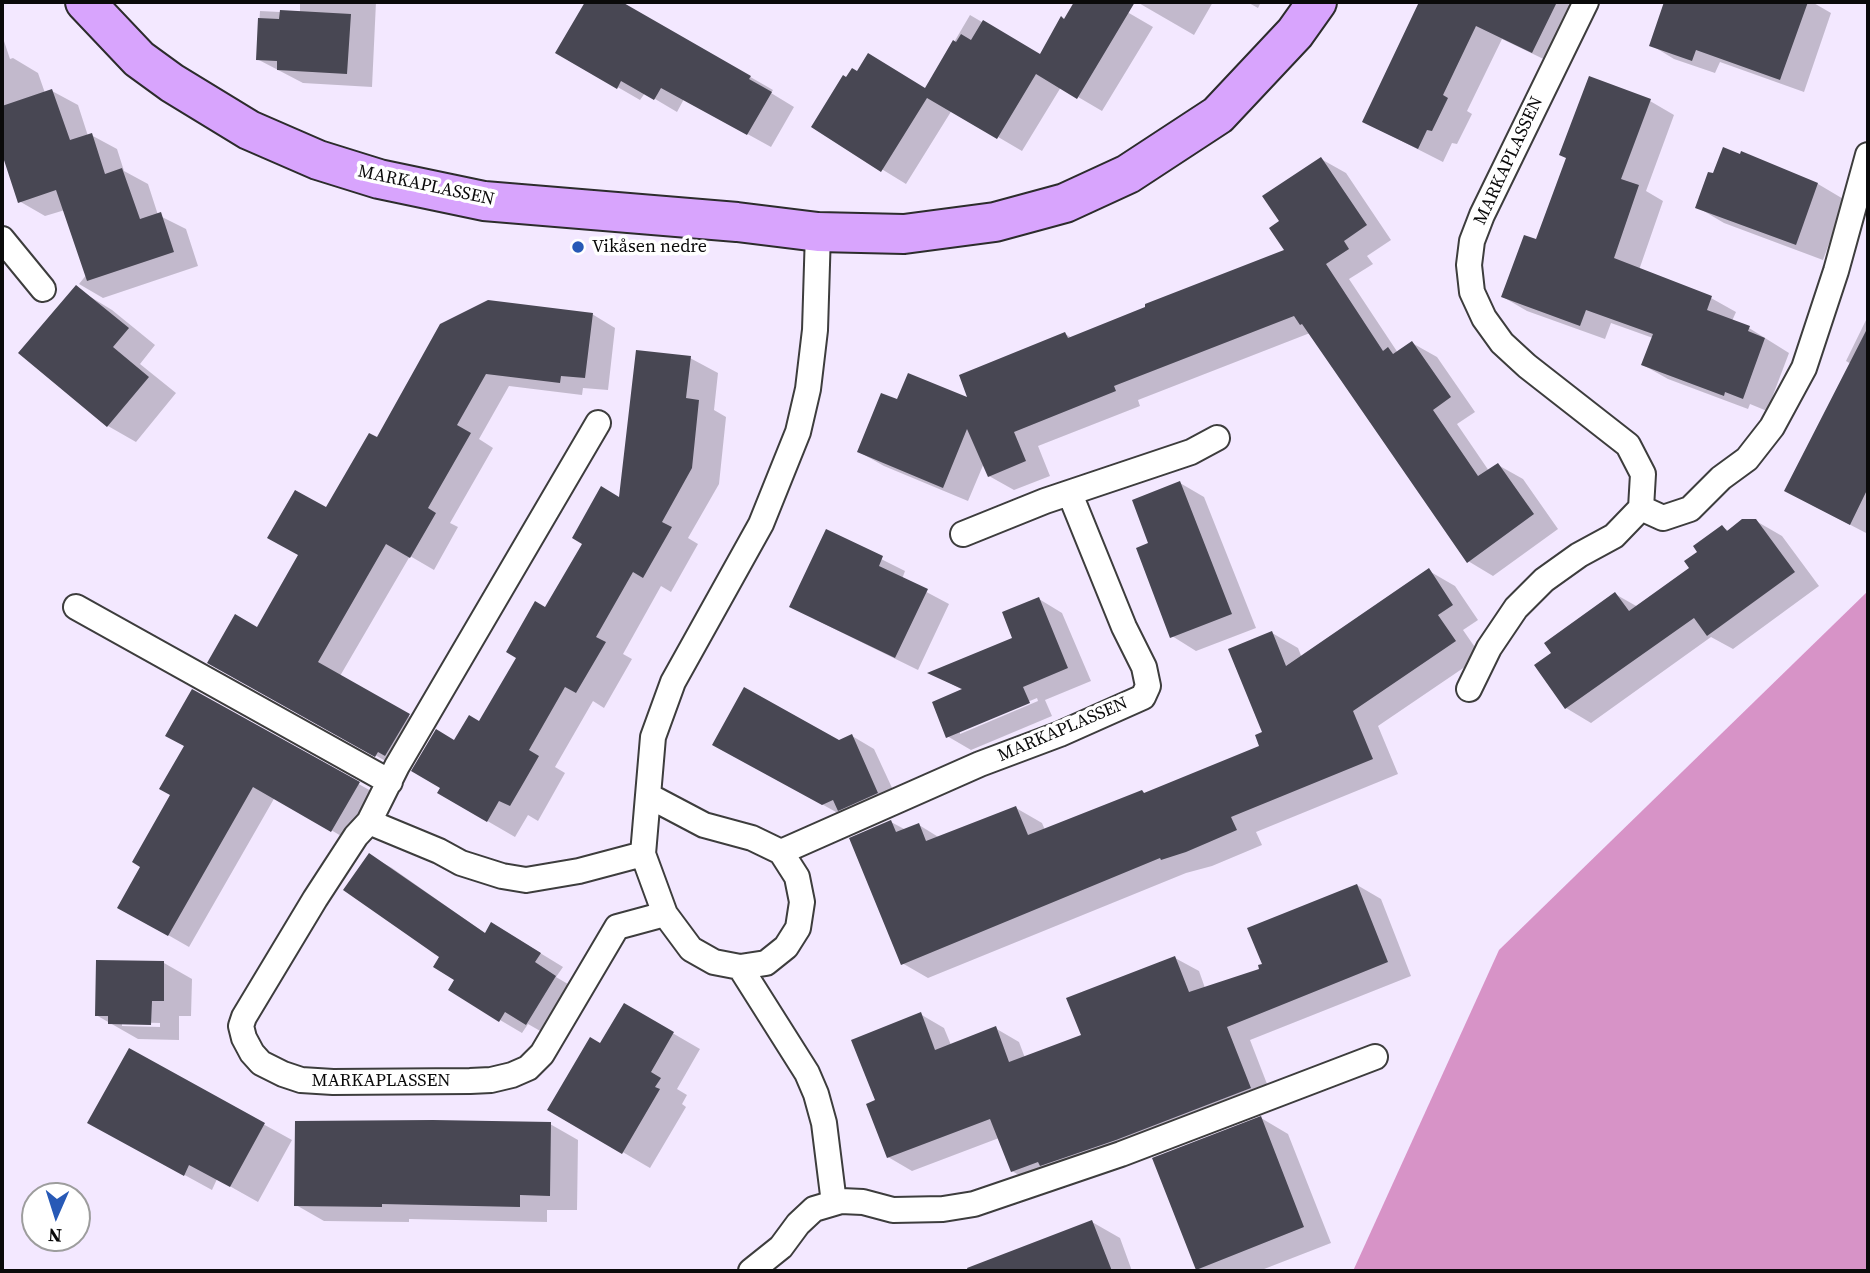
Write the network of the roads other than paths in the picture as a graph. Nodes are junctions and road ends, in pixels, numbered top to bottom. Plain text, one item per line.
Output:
1 (85, 2) edge
2 (1317, 2) edge
3 (1586, 2) edge
4 (1868, 155) edge
5 (818, 232) junction
6 (2, 239) edge
7 (43, 289) dead end
8 (598, 423) dead end
9 (1217, 438) dead end
10 (1070, 494) junction
11 (1641, 508) junction
12 (962, 534) dead end
13 (76, 607) dead end
14 (1469, 689) dead end
15 (390, 782) junction
16 (649, 796) junction
17 (369, 822) junction
18 (781, 852) junction
19 (643, 854) junction
20 (665, 914) junction
21 (740, 967) junction
22 (1375, 1057) dead end
23 (834, 1203) junction
24 (751, 1271) edge

1 - 5 street, MARKAPLASSEN
2 - 5 street, MARKAPLASSEN
3 - 11 lane, MARKAPLASSEN
4 - 11 lane
5 - 16 lane
6 - 7 lane
8 - 15 lane, MARKAPLASSEN
9 - 10 lane
10 - 12 lane
10 - 18 lane, MARKAPLASSEN
11 - 14 lane
13 - 15 lane
15 - 17 lane, MARKAPLASSEN
16 - 18 lane
16 - 19 lane
17 - 19 lane
17 - 20 lane, MARKAPLASSEN
18 - 21 lane
19 - 20 lane
20 - 21 lane
21 - 23 lane
22 - 23 lane
23 - 24 lane

